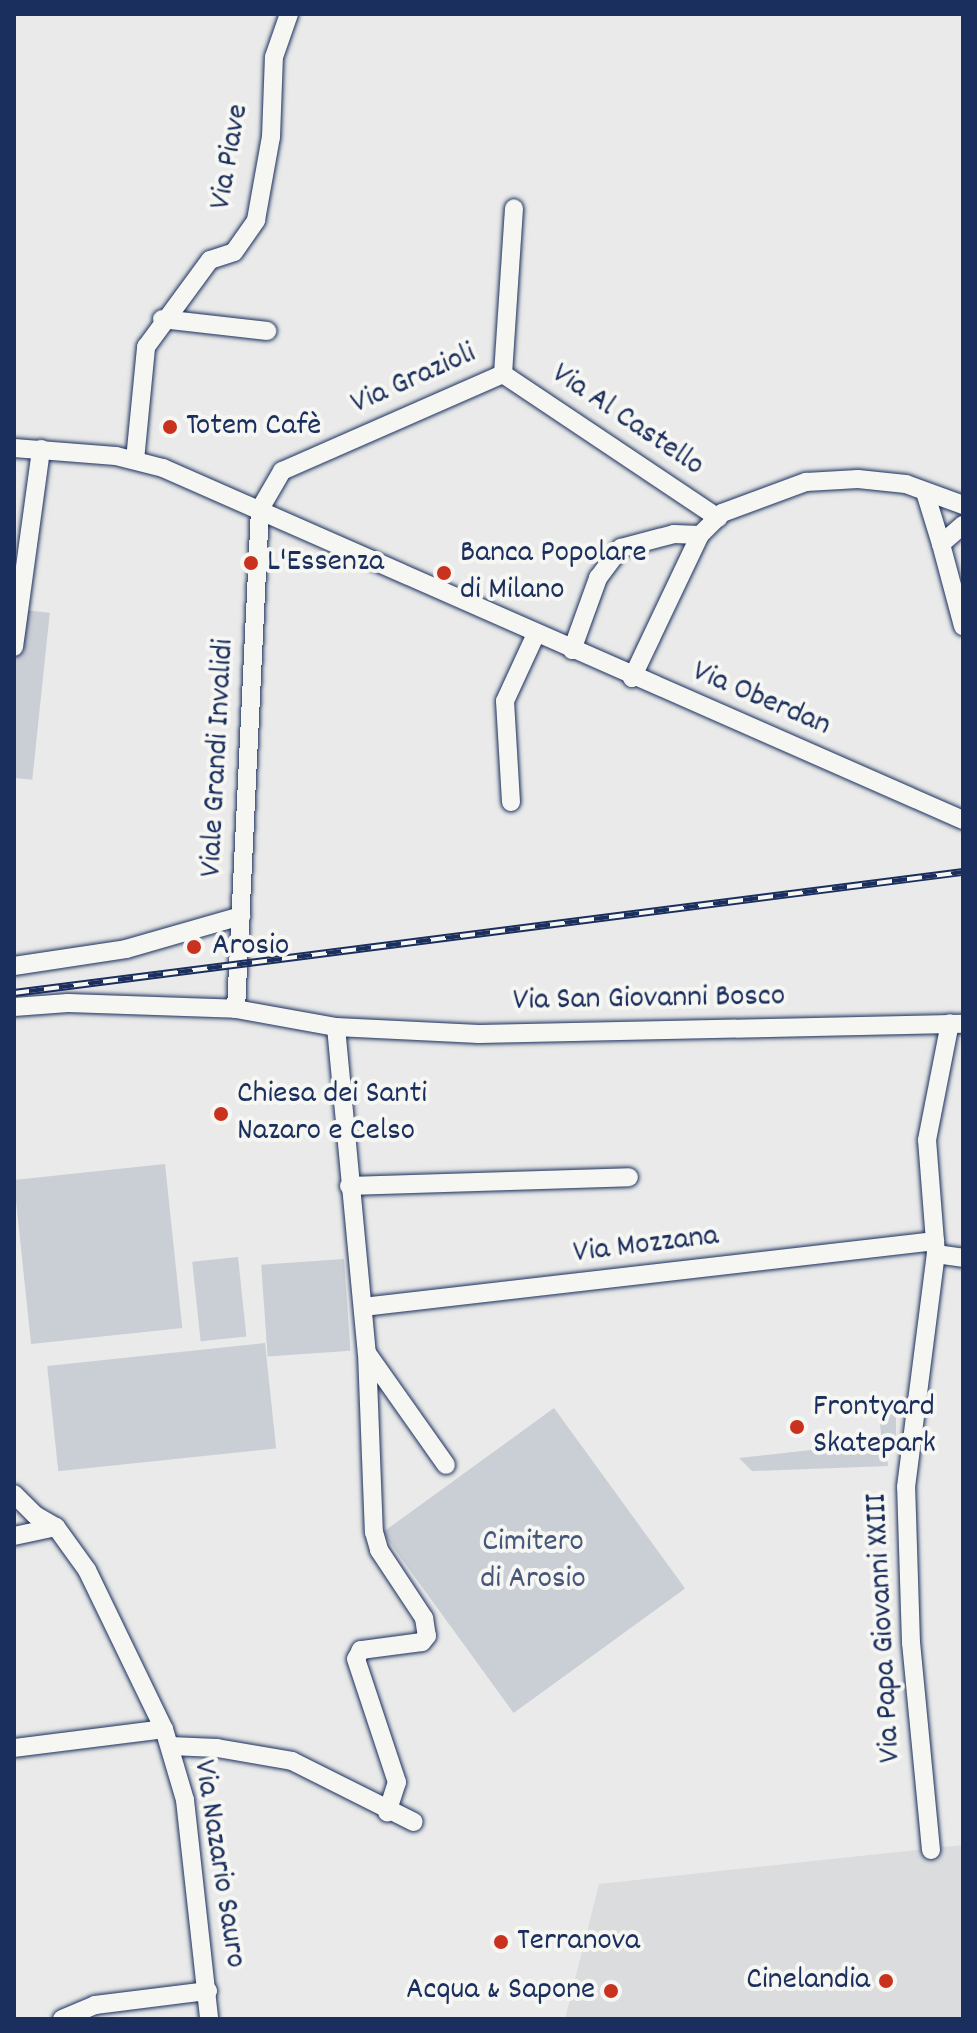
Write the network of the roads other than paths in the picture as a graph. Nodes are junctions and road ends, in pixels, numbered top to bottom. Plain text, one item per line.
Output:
1 (289, 14) edge
2 (514, 208) dead end
3 (162, 319) junction
4 (267, 331) dead end
5 (503, 374) junction
6 (14, 448) edge
7 (41, 449) junction
8 (135, 460) junction
9 (925, 492) junction
10 (963, 505) edge
11 (260, 509) junction
12 (718, 518) junction
13 (963, 525) edge
14 (700, 535) junction
15 (941, 544) junction
16 (963, 626) edge
17 (536, 634) junction
18 (14, 647) edge
19 (572, 650) junction
20 (632, 678) junction
21 (511, 802) dead end
22 (963, 820) edge
23 (241, 916) junction
24 (14, 966) edge
25 (23, 1006) edge
26 (236, 1009) junction
27 (957, 1024) edge
28 (336, 1027) junction
29 (629, 1177) dead end
30 (349, 1186) junction
31 (936, 1248) junction
32 (963, 1258) edge
33 (363, 1307) junction
34 (367, 1353) junction
35 (446, 1465) dead end
36 (14, 1494) edge
37 (56, 1527) junction
38 (14, 1536) edge
39 (167, 1738) junction
40 (14, 1748) edge
41 (387, 1812) junction
42 (414, 1822) dead end
43 (931, 1850) dead end
44 (210, 2009) edge
45 (62, 2019) edge

1 - 3 street, Via Piave
2 - 5 street, Via Grazioli
3 - 4 street
3 - 8 street, Via Piave
5 - 11 street, Via Grazioli
5 - 12 street, Via Al Castello
6 - 7 street, Via Oberdan
7 - 8 street, Via Oberdan
7 - 18 street
8 - 11 street, Via Oberdan
9 - 10 street
9 - 12 street
9 - 15 street
11 - 17 street, Via Oberdan
11 - 23 street, Viale Grandi Invalidi
12 - 14 street
13 - 15 street
14 - 19 street
14 - 20 street
15 - 16 street
17 - 19 street, Via Oberdan
17 - 21 street
19 - 20 street, Via Oberdan
20 - 22 street, Via Oberdan
23 - 24 street
23 - 26 street, Viale Grandi Invalidi
25 - 26 street, Via San Giovanni Bosco
26 - 28 street, Via San Giovanni Bosco
27 - 28 street, Via San Giovanni Bosco
27 - 31 street, Via Papa Giovanni XXIII
28 - 30 street
29 - 30 street
30 - 33 street
31 - 32 street, Via Mozzana
31 - 33 street, Via Mozzana
31 - 43 street, Via Papa Giovanni XXIII
33 - 34 street
34 - 35 street
34 - 41 street
36 - 37 street, Via Nazario Sauro
37 - 38 street
37 - 39 street, Via Nazario Sauro
39 - 40 street
39 - 41 street
39 - 44 street, Via Nazario Sauro
41 - 42 street
44 - 45 street

